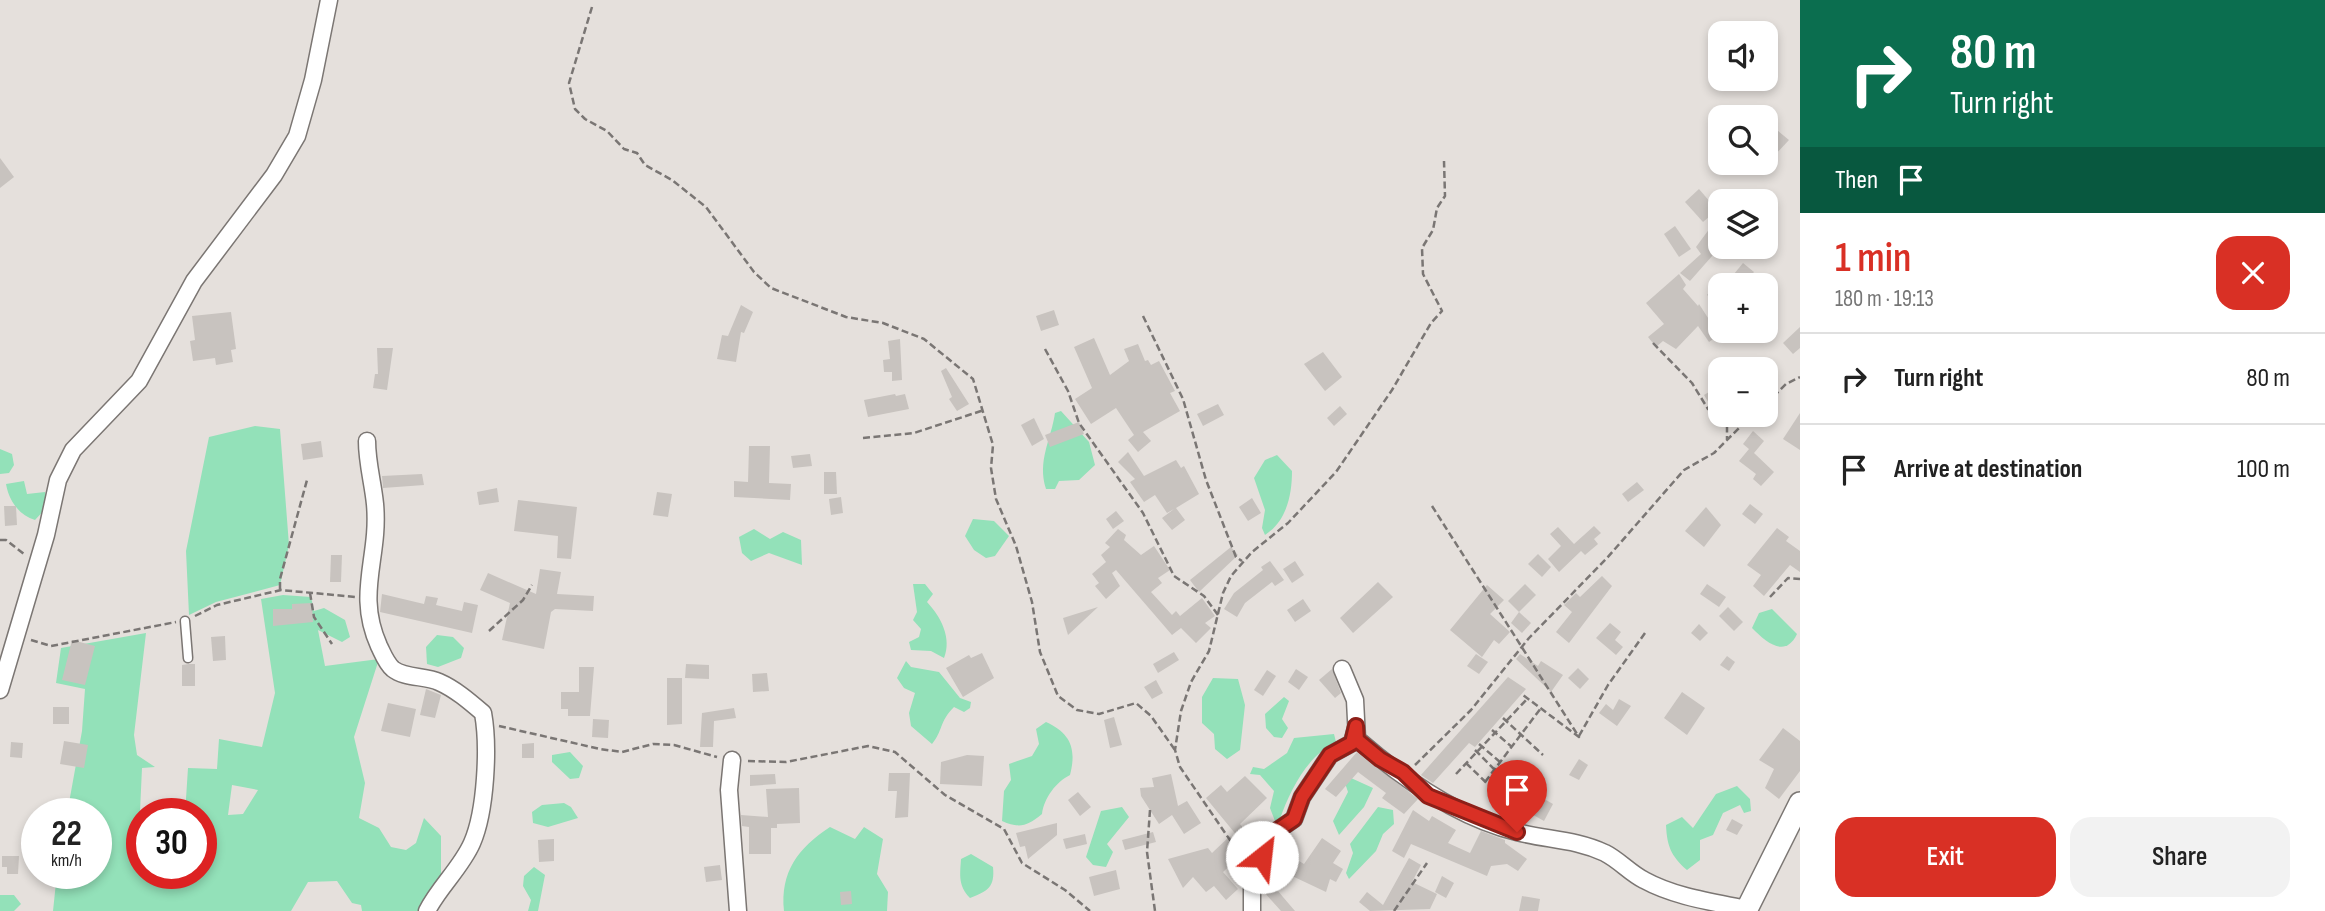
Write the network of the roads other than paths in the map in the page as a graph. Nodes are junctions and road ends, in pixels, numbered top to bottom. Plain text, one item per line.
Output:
1 (329, 0) edge
2 (367, 441) dead end
3 (185, 621) dead end
4 (188, 658) dead end
5 (1342, 669) dead end
6 (0, 690) edge
7 (1356, 726) junction
8 (732, 760) road end
9 (1800, 803) edge
10 (1746, 910) edge
11 (427, 911) edge
12 (738, 911) edge
13 (1252, 911) edge

1 - 6 street
2 - 11 street
3 - 4 lane
5 - 7 street
7 - 10 street
7 - 13 street
8 - 12 street
9 - 10 main road

